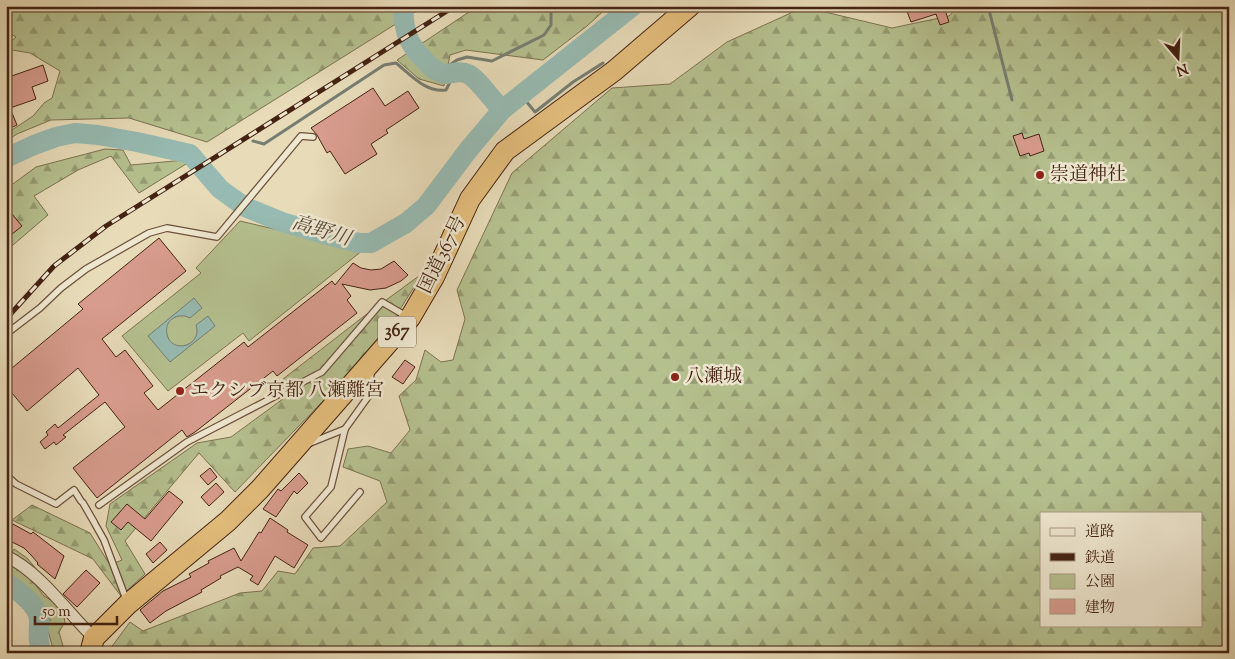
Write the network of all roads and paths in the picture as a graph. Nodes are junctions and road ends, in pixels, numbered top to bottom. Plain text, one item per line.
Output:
1 (690, 6) edge
2 (313, 137) dead end
3 (410, 318) junction
4 (6, 336) edge
5 (372, 361) junction
6 (345, 429) junction
7 (296, 448) junction
8 (6, 475) edge
9 (360, 492) dead end
10 (89, 512) junction
11 (6, 556) edge
12 (128, 604) junction
13 (92, 645) edge

1 - 3 highway, 国道367号 / 367
2 - 4 lane
3 - 5 highway, 国道367号 / 367
3 - 10 lane
5 - 6 lane
5 - 7 highway, 国道367号 / 367
6 - 7 lane
6 - 9 lane
7 - 12 highway, 国道367号 / 367
8 - 10 lane
10 - 12 lane
11 - 13 street
12 - 13 highway, 国道367号 / 367

